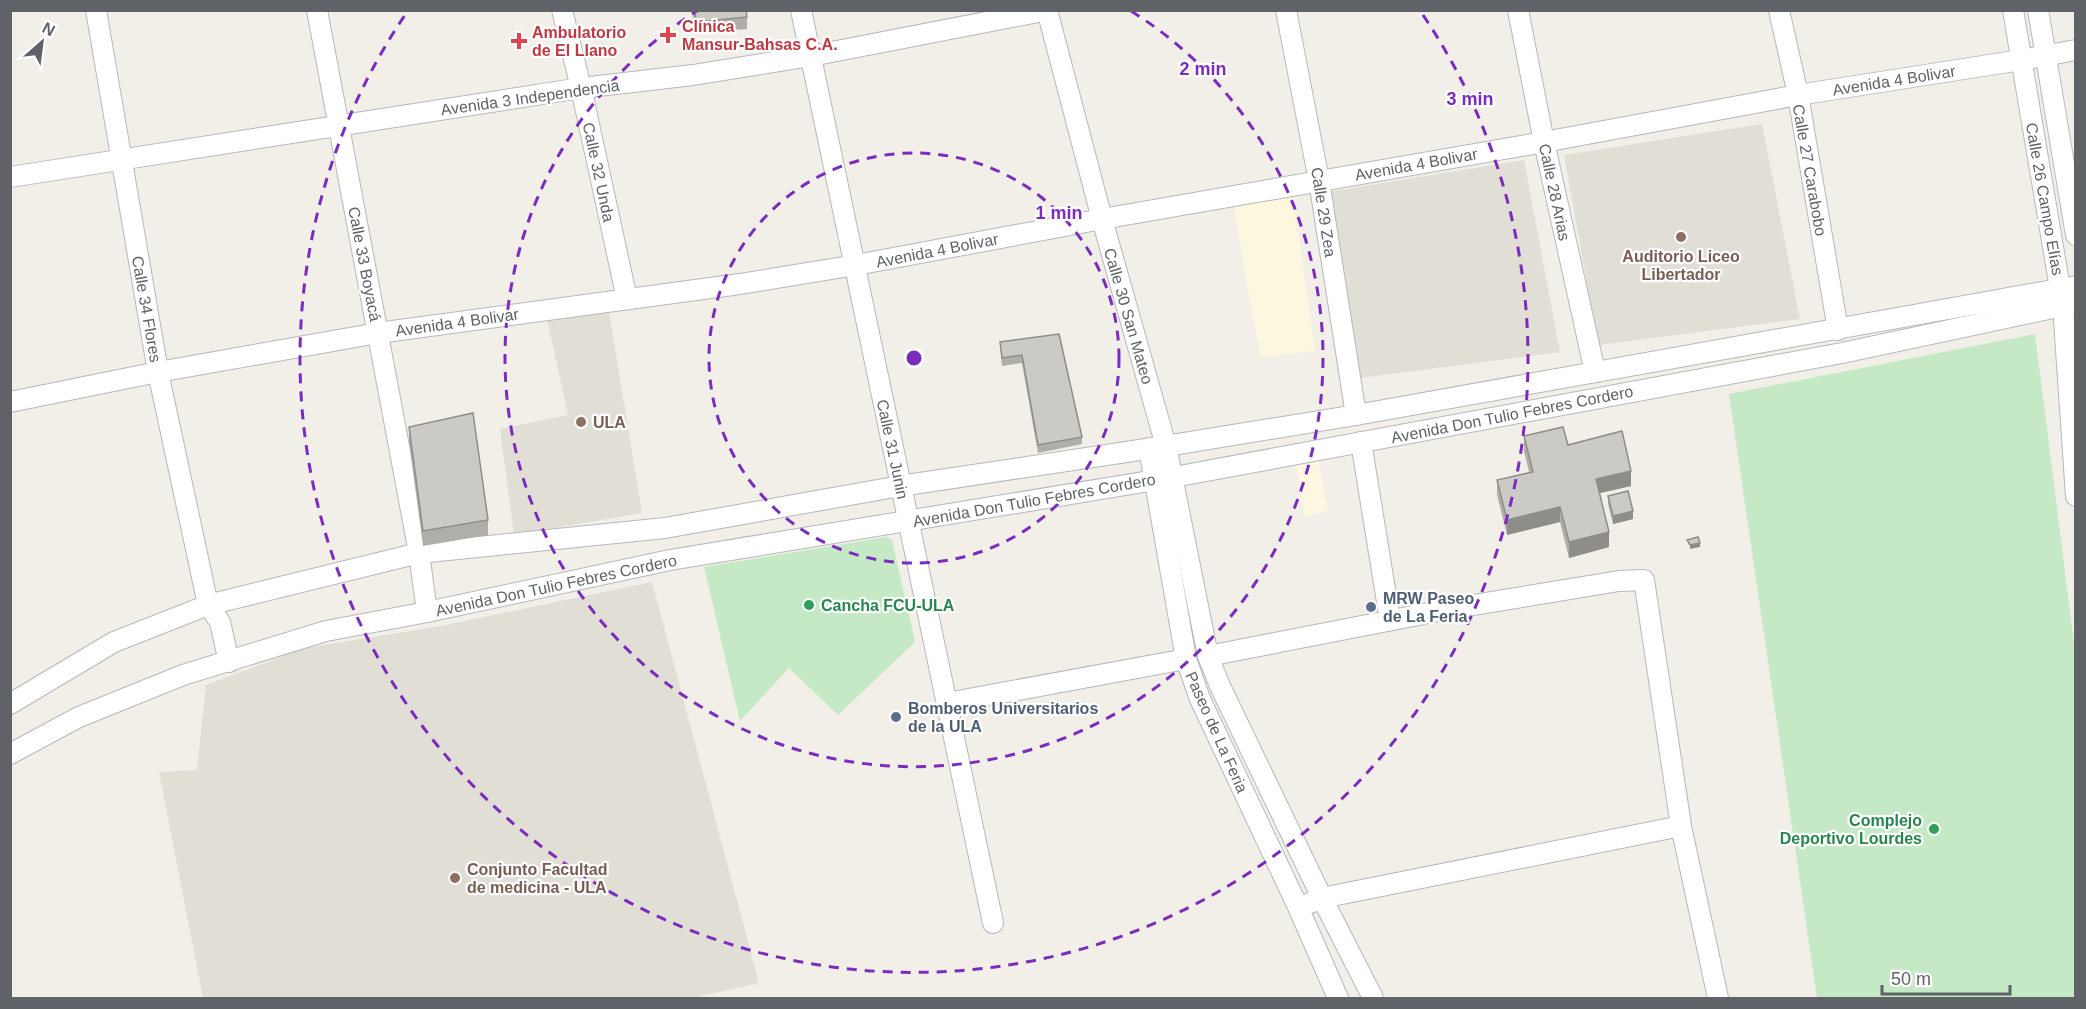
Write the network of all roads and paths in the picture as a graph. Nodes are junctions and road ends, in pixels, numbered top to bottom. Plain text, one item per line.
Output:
1 (96, 10) edge
2 (317, 10) edge
3 (562, 10) edge
4 (801, 10) edge
5 (1047, 10) edge
6 (1286, 10) edge
7 (1518, 10) edge
8 (1779, 10) edge
9 (2013, 10) edge
10 (2038, 10) edge
11 (2076, 50) edge
12 (2045, 55) junction
13 (812, 56) junction
14 (2021, 60) junction
15 (581, 88) junction
16 (1798, 95) junction
17 (339, 127) junction
18 (1544, 142) junction
19 (120, 160) junction
20 (10, 177) edge
21 (1319, 181) junction
22 (1102, 219) junction
23 (2076, 235) edge
24 (856, 265) junction
25 (2068, 296) edge
26 (627, 299) junction
27 (1838, 330) junction
28 (378, 333) junction
29 (158, 372) junction
30 (1595, 372) junction
31 (10, 402) edge
32 (1356, 415) junction
33 (1361, 442) junction
34 (1158, 447) junction
35 (1164, 478) junction
36 (900, 486) junction
37 (2076, 496) edge
38 (909, 522) junction
39 (419, 553) junction
40 (208, 605) junction
41 (427, 612) junction
42 (1390, 620) junction
43 (1208, 656) junction
44 (1186, 659) junction
45 (229, 662) junction
46 (947, 703) junction
47 (10, 704) edge
48 (10, 754) edge
49 (1680, 826) junction
50 (1322, 898) junction
51 (1298, 907) junction
52 (993, 923) dead end
53 (1338, 999) edge
54 (1373, 999) edge
55 (1718, 999) edge

1 - 19 street, Calle 34 Flores
2 - 17 street, Calle 33 Boyacá
3 - 15 street, Calle 32 Unda
4 - 13 street, Calle 31 Junin
5 - 13 street, Avenida 3 Independencia
5 - 22 street, Calle 30 San Mateo
6 - 21 street, Calle 29 Zea
7 - 18 street, Calle 28 Arias
8 - 16 street, Calle 27 Carabobo
9 - 14 street, Calle 26 Campo Elías
10 - 12 street, Calle 26 Campo Elías
11 - 12 street, Avenida 4 Bolivar
12 - 14 street, Avenida 4 Bolivar
12 - 23 street, Calle 26 Campo Elías
13 - 15 street, Avenida 3 Independencia
13 - 24 street, Calle 31 Junin
14 - 16 street, Avenida 4 Bolivar
14 - 25 street, Calle 26 Campo Elías
15 - 17 street, Avenida 3 Independencia
15 - 26 street, Calle 32 Unda
16 - 18 street, Avenida 4 Bolivar
16 - 27 street, Calle 27 Carabobo
17 - 19 street, Avenida 3 Independencia
17 - 28 street, Calle 33 Boyacá
18 - 21 street, Avenida 4 Bolivar
18 - 30 street, Calle 28 Arias
19 - 20 street, Avenida 3 Independencia
19 - 29 street, Calle 34 Flores
21 - 22 street, Avenida 4 Bolivar
21 - 32 street, Calle 29 Zea
22 - 24 street, Avenida 4 Bolivar
22 - 34 street, Calle 30 San Mateo
24 - 26 street, Avenida 4 Bolivar
24 - 36 street, Calle 31 Junin
25 - 27 street, Avenida Don Tulio Febres Cordero
25 - 33 street, Avenida Don Tulio Febres Cordero
25 - 37 street, Calle 26 Campo Elías
26 - 28 street, Avenida 4 Bolivar
27 - 30 street, Avenida Don Tulio Febres Cordero
28 - 29 street, Avenida 4 Bolivar
28 - 39 street, Calle 33 Boyacá
29 - 31 street, Avenida 4 Bolivar
29 - 40 street, Calle 34 Flores
30 - 32 street, Avenida Don Tulio Febres Cordero
32 - 34 street, Avenida Don Tulio Febres Cordero
33 - 35 street, Avenida Don Tulio Febres Cordero
33 - 42 street
34 - 35 street, Calle 30 San Mateo
34 - 36 street, Avenida Don Tulio Febres Cordero
35 - 38 street, Avenida Don Tulio Febres Cordero
35 - 43 street
35 - 44 street, Paseo de La Feria
36 - 38 street, Calle 31 Junin
36 - 39 street, Avenida Don Tulio Febres Cordero
38 - 41 street, Avenida Don Tulio Febres Cordero
38 - 46 street, Calle 31 Junin
39 - 40 street, Avenida Don Tulio Febres Cordero
39 - 41 street, Calle 33 Boyacá
40 - 45 street, Calle 34 Flores
40 - 47 street, Avenida Don Tulio Febres Cordero
41 - 45 street, Avenida Don Tulio Febres Cordero
42 - 43 street
42 - 49 street
43 - 50 street, Paseo de La Feria
44 - 46 street
44 - 51 street, Paseo de La Feria
45 - 48 street, Avenida Don Tulio Febres Cordero
46 - 52 street, Calle 31 Junin
49 - 50 street
49 - 55 street
50 - 51 street
50 - 54 street, Paseo de La Feria
51 - 53 street, Paseo de La Feria

